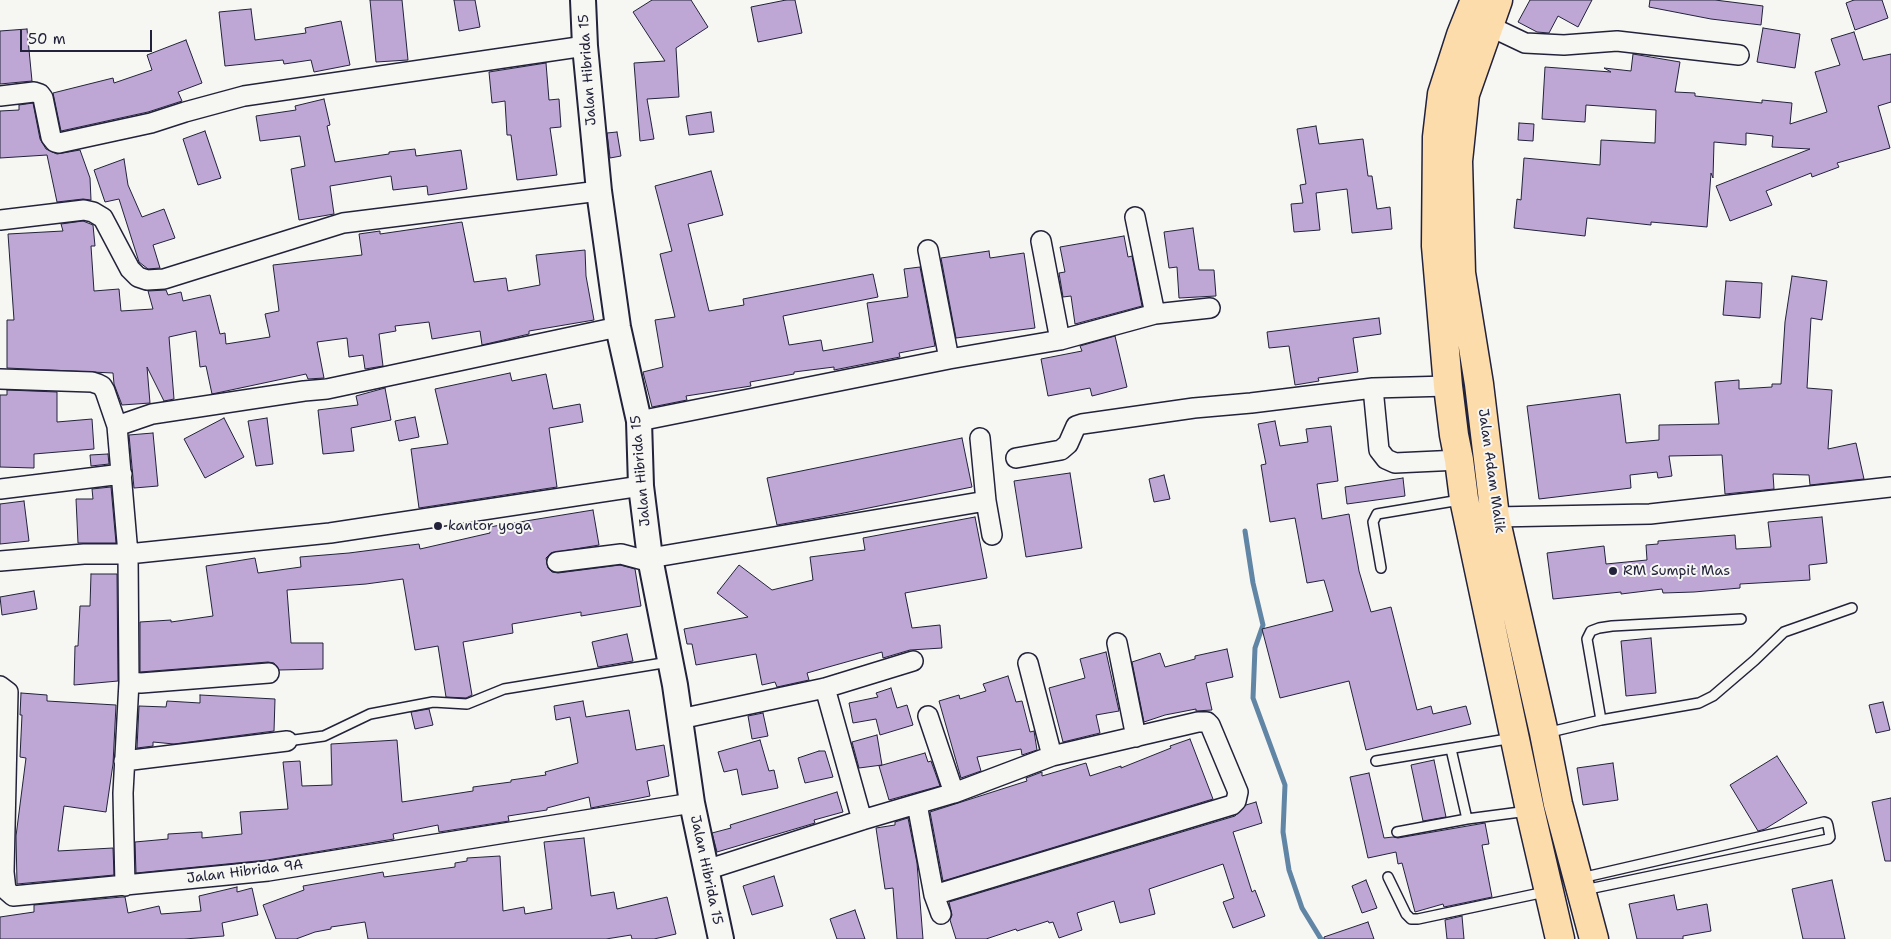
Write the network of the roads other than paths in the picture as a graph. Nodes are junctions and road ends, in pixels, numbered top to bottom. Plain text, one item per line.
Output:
1 (583, 0) edge
2 (1475, 0) edge
3 (1498, 0) edge
4 (1487, 25) junction
5 (585, 46) junction
6 (1739, 55) dead end
7 (0, 96) edge
8 (599, 191) junction
9 (1135, 217) dead end
10 (0, 220) edge
11 (1041, 241) dead end
12 (928, 250) dead end
13 (1210, 308) dead end
14 (1156, 314) junction
15 (618, 327) junction
16 (1060, 340) junction
17 (949, 359) junction
18 (0, 379) edge
19 (1479, 384) junction
20 (1448, 386) junction
21 (1373, 388) junction
22 (639, 421) junction
23 (117, 426) junction
24 (980, 438) dead end
25 (1016, 458) dead end
26 (1459, 460) junction
27 (122, 474) junction
28 (641, 486) junction
29 (1891, 487) edge
30 (0, 489) edge
31 (1464, 499) junction
32 (986, 501) junction
33 (1493, 506) junction
34 (992, 535) dead end
35 (128, 554) junction
36 (651, 560) junction
37 (0, 561) edge
38 (557, 562) dead end
39 (1381, 568) dead end
40 (1852, 608) dead end
41 (1741, 619) dead end
42 (1117, 643) dead end
43 (913, 661) dead end
44 (670, 662) junction
45 (1028, 664) dead end
46 (269, 673) dead end
47 (129, 682) junction
48 (0, 686) edge
49 (825, 688) junction
50 (928, 716) dead end
51 (680, 719) junction
52 (1601, 720) junction
53 (1544, 733) junction
54 (1136, 737) junction
55 (1516, 738) junction
56 (287, 741) joint
57 (1451, 749) junction
58 (1052, 756) junction
59 (124, 761) junction
60 (1376, 761) dead end
61 (954, 793) junction
62 (692, 804) junction
63 (917, 804) junction
64 (1558, 804) junction
65 (1530, 810) junction
66 (1467, 819) junction
67 (862, 820) junction
68 (1397, 832) dead end
69 (1620, 869) junction
70 (706, 870) junction
71 (1388, 877) dead end
72 (1622, 882) junction
73 (1580, 885) junction
74 (125, 886) junction
75 (1550, 891) junction
76 (934, 895) junction
77 (941, 914) dead end
78 (721, 939) edge
79 (1560, 939) edge
80 (1594, 939) edge

1 - 5 street, Jalan Hibrida 15
2 - 20 main road, Jalan Adam Malik
3 - 4 main road, Jalan Adam Malik
4 - 6 street
4 - 19 main road, Jalan Adam Malik
5 - 7 street
5 - 8 street, Jalan Hibrida 15
8 - 10 street
8 - 15 street, Jalan Hibrida 15
9 - 14 street
11 - 16 street
12 - 17 street
13 - 14 street
14 - 16 street
15 - 22 street, Jalan Hibrida 15
15 - 23 street
16 - 17 street
17 - 22 street
18 - 23 street
19 - 20 main road
19 - 33 main road, Jalan Adam Malik
20 - 21 street
20 - 26 main road, Jalan Adam Malik
21 - 25 street
21 - 26 street
22 - 28 street, Jalan Hibrida 15
23 - 27 street
24 - 32 street
26 - 31 main road, Jalan Adam Malik
27 - 30 street
27 - 35 street
28 - 35 street
28 - 36 street, Jalan Hibrida 15
29 - 33 street
31 - 33 main road
31 - 39 lane
31 - 55 main road, Jalan Adam Malik
32 - 34 street
32 - 36 street
33 - 53 main road, Jalan Adam Malik
35 - 37 street
35 - 47 street
36 - 38 street
36 - 44 street, Jalan Hibrida 15
40 - 52 lane
41 - 52 lane
42 - 54 street
43 - 49 street
44 - 51 street, Jalan Hibrida 15
44 - 56 lane
45 - 58 street
46 - 47 street
47 - 59 street
48 - 74 street, Jalan Hibrida 9A
49 - 51 street
49 - 67 street
50 - 61 street
51 - 62 street, Jalan Hibrida 15
52 - 53 lane
53 - 55 main road
53 - 64 main road, Jalan Adam Malik
54 - 58 street
54 - 76 street
55 - 57 lane
55 - 65 main road, Jalan Adam Malik
56 - 59 street
57 - 60 lane
57 - 66 lane
58 - 61 street
59 - 74 street
61 - 63 street
62 - 70 street, Jalan Hibrida 15
62 - 74 street, Jalan Hibrida 9A
63 - 67 street
63 - 76 street
64 - 65 main road
64 - 73 main road, Jalan Adam Malik
65 - 66 lane
65 - 75 main road, Jalan Adam Malik
66 - 68 lane
67 - 70 street
69 - 72 lane
69 - 72 lane
69 - 73 lane
70 - 78 street, Jalan Hibrida 15
71 - 75 lane
72 - 73 lane
73 - 80 main road, Jalan Adam Malik
75 - 79 main road, Jalan Adam Malik
76 - 77 street

